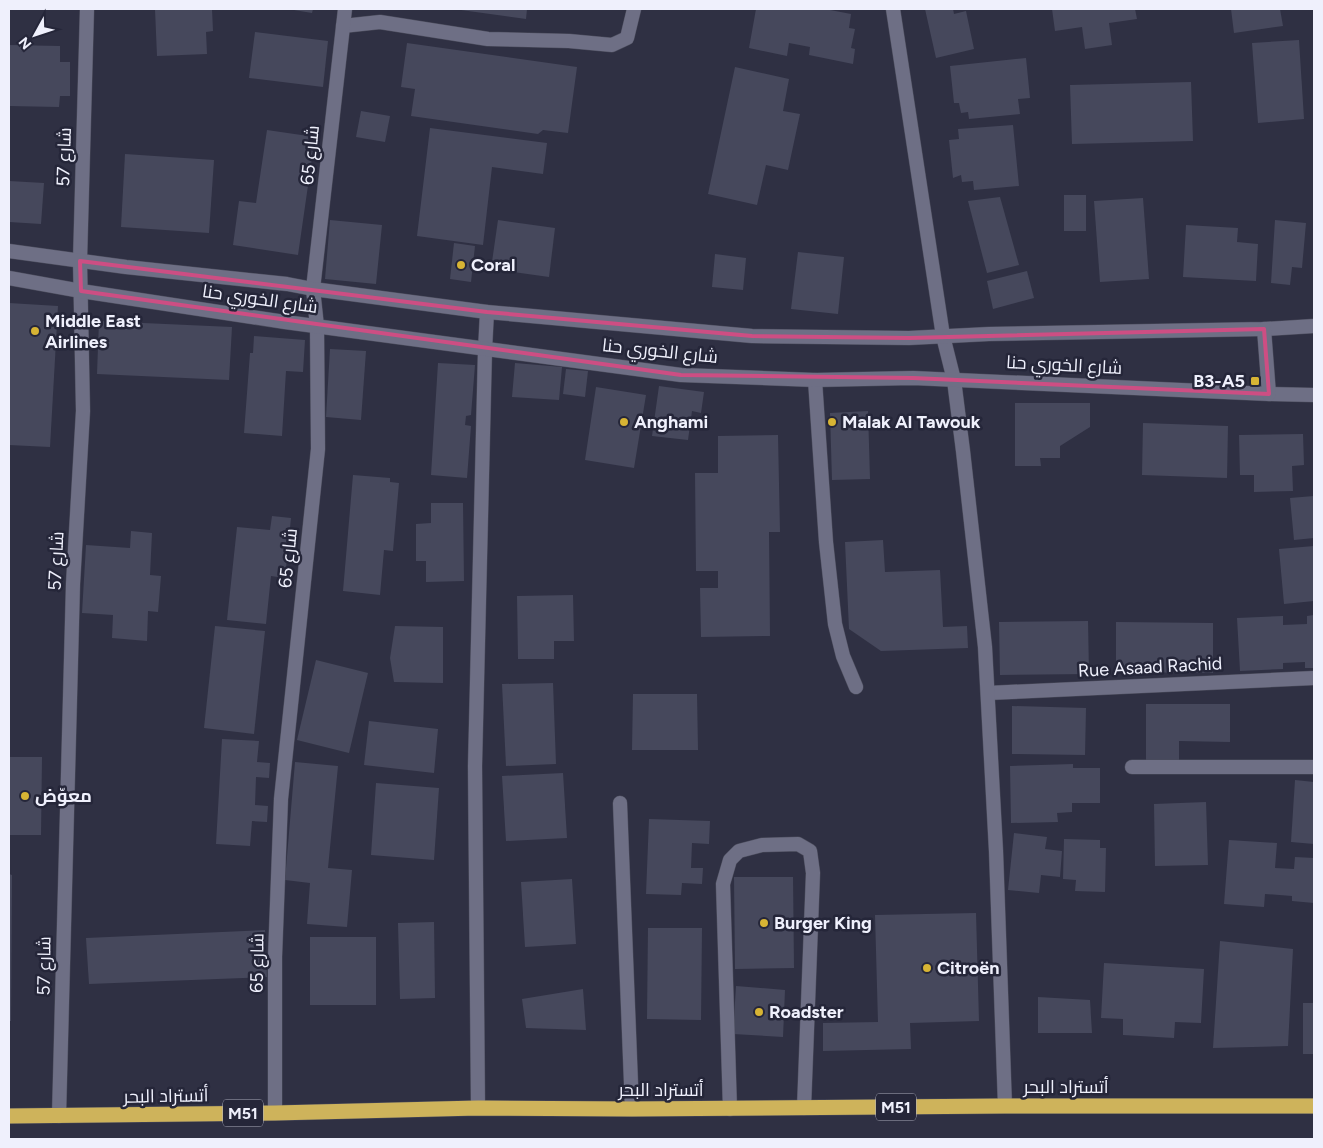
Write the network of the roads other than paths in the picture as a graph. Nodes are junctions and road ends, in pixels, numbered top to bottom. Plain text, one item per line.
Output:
1 (87, 9) edge
2 (345, 9) edge
3 (634, 9) edge
4 (893, 9) edge
5 (343, 26) junction
6 (9, 251) edge
7 (80, 261) junction
8 (9, 278) edge
9 (314, 289) junction
10 (81, 291) junction
11 (487, 312) junction
12 (317, 326) junction
13 (1314, 326) edge
14 (1264, 329) junction
15 (943, 336) junction
16 (485, 350) junction
17 (815, 380) junction
18 (954, 380) junction
19 (1269, 394) junction
20 (1314, 395) edge
21 (1314, 678) edge
22 (856, 687) dead end
23 (988, 693) junction
24 (1132, 767) dead end
25 (1314, 767) edge
26 (620, 803) dead end
27 (1005, 1106) junction
28 (1314, 1106) edge
29 (478, 1108) junction
30 (804, 1108) junction
31 (730, 1109) junction
32 (632, 1110) junction
33 (275, 1113) junction
34 (9, 1116) edge
35 (59, 1116) junction

1 - 7 street, شارع 57
2 - 5 street, شارع 65
3 - 5 street
4 - 15 street
5 - 9 street, شارع 65
6 - 7 street, شارع الخوري حنا
7 - 9 street, شارع الخوري حنا
7 - 10 street, شارع 57
8 - 10 street, شارع الخوري حنا
9 - 11 street, شارع الخوري حنا
9 - 12 street, شارع 65
10 - 12 street, شارع الخوري حنا
10 - 35 street, شارع 57
11 - 15 street, شارع الخوري حنا
11 - 16 street
12 - 16 street, شارع الخوري حنا
12 - 33 street, شارع 65
13 - 14 street, شارع الخوري حنا
14 - 15 street, شارع الخوري حنا
14 - 19 street
15 - 18 street
16 - 17 street, شارع الخوري حنا
16 - 29 street
17 - 18 street, شارع الخوري حنا
17 - 22 street
18 - 19 street, شارع الخوري حنا
18 - 23 street
19 - 20 street, شارع الخوري حنا
21 - 23 street, Rue Asaad Rachid
23 - 27 street
24 - 25 street
26 - 32 street
27 - 28 highway, أتستراد البحر / M51
27 - 30 highway, أتستراد البحر / M51
29 - 32 highway, أتستراد البحر / M51
29 - 33 highway, أتستراد البحر / M51
30 - 31 highway, أتستراد البحر / M51
30 - 31 street
31 - 32 highway, أتستراد البحر / M51
33 - 35 highway, أتستراد البحر / M51
34 - 35 highway, أتستراد البحر / M51

